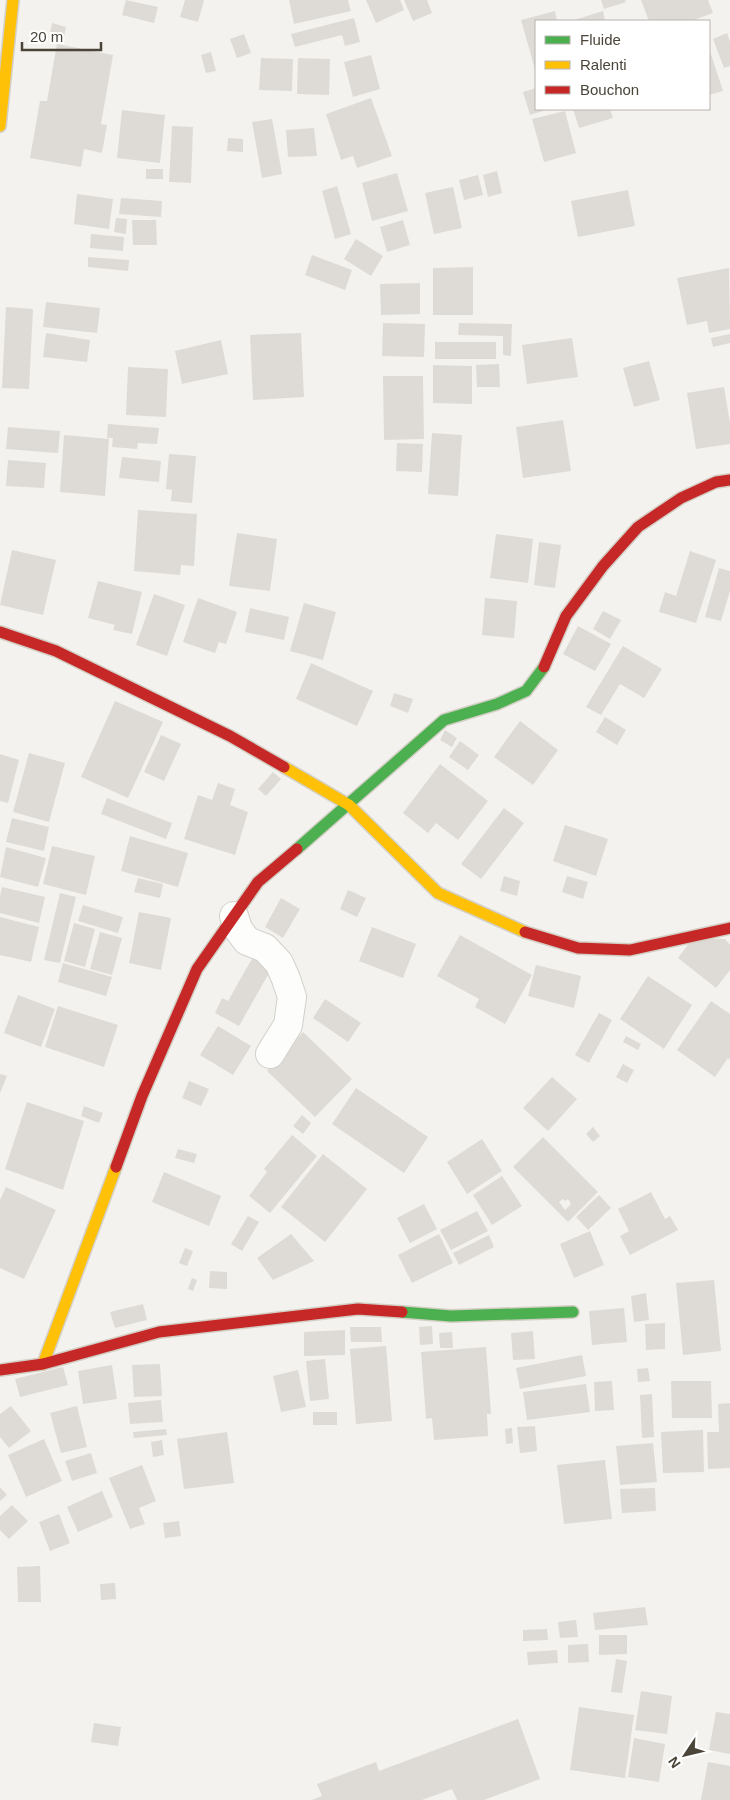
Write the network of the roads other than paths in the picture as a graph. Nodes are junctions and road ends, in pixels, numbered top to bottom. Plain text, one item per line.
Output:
1 (13, 0) edge
2 (0, 126) edge
3 (730, 480) edge
4 (0, 632) edge
5 (349, 805) junction
6 (234, 916) junction
7 (730, 928) edge
8 (270, 1054) dead end
9 (573, 1312) dead end
10 (43, 1364) junction
11 (0, 1370) edge

1 - 2 street
3 - 5 street
4 - 5 street
5 - 6 street
5 - 7 street
6 - 8 street
6 - 10 street
9 - 10 street
10 - 11 street

